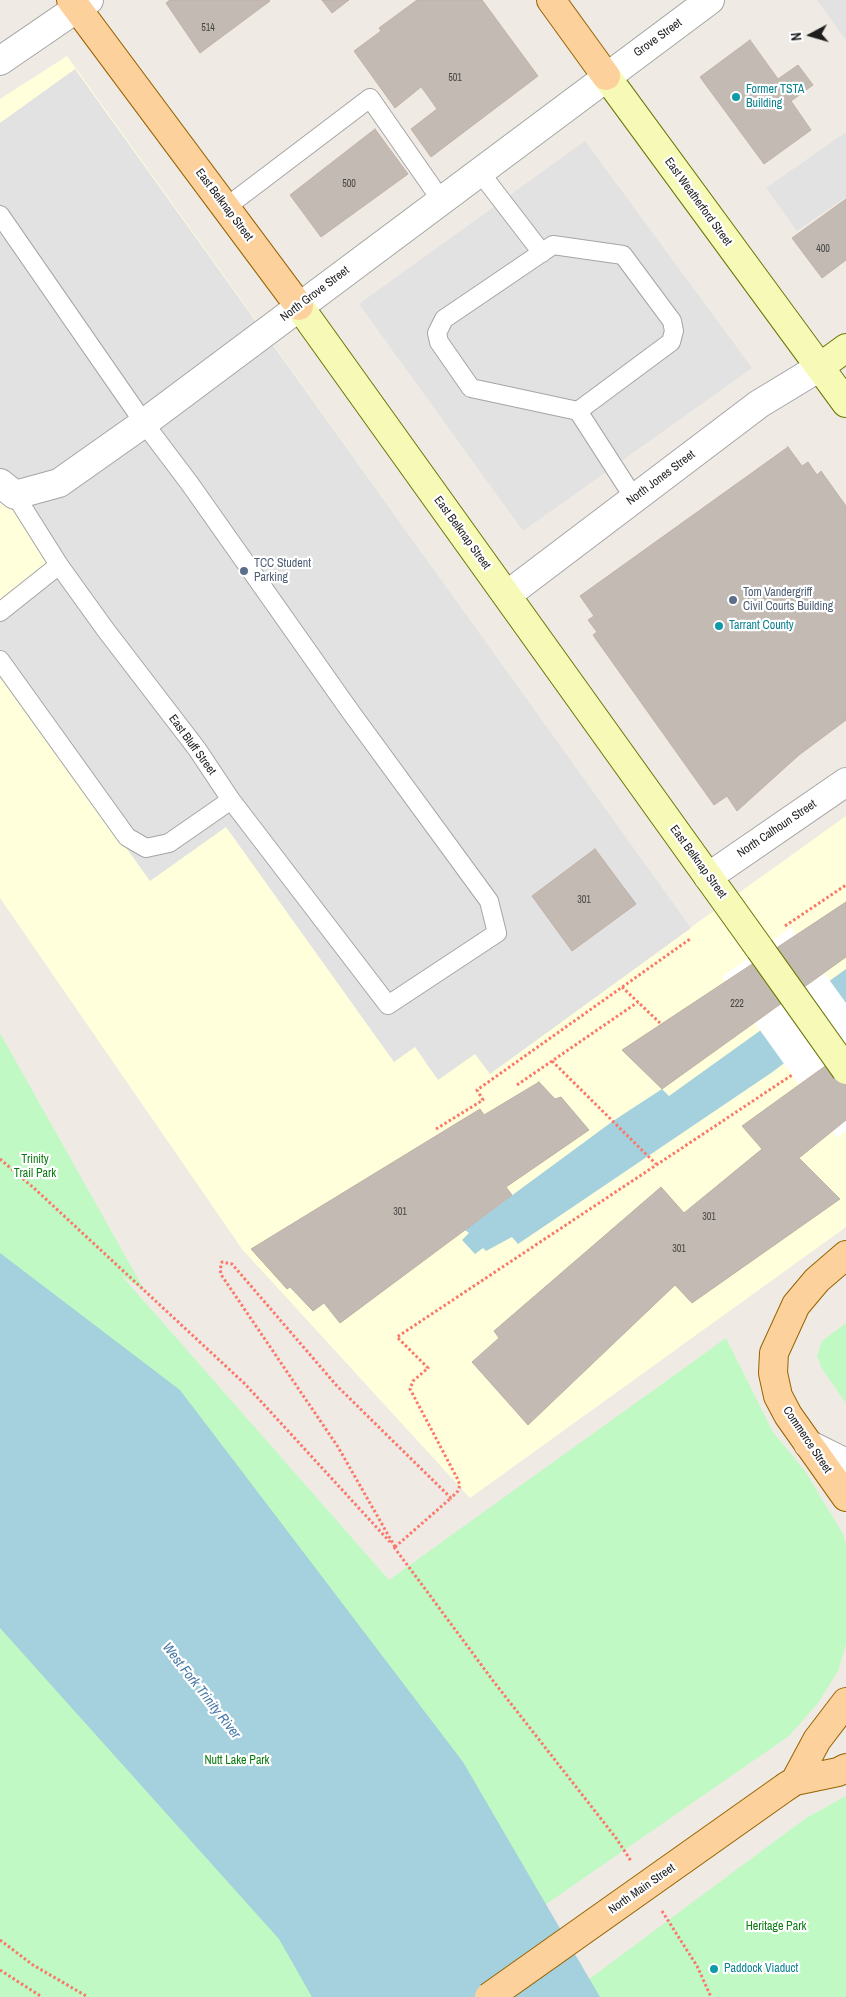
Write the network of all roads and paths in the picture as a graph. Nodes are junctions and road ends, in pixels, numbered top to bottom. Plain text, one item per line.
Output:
1 (551, 0) edge
2 (710, 0) edge
3 (79, 3) edge
4 (0, 61) edge
5 (606, 76) junction
6 (479, 171) junction
7 (441, 200) junction
8 (225, 208) junction
9 (0, 215) edge
10 (542, 253) junction
11 (299, 306) junction
12 (846, 348) edge
13 (820, 367) junction
14 (846, 403) edge
15 (578, 411) junction
16 (144, 423) junction
17 (8, 489) edge
18 (634, 498) junction
19 (58, 564) junction
20 (507, 595) junction
21 (0, 612) edge
22 (0, 660) edge
23 (846, 782) edge
24 (231, 800) junction
25 (708, 877) junction
26 (846, 885) edge
27 (785, 926) dead end
28 (690, 939) dead end
29 (622, 987) junction
30 (638, 1002) junction
31 (660, 1023) dead end
32 (552, 1061) junction
33 (846, 1070) edge
34 (792, 1075) dead end
35 (517, 1085) dead end
36 (436, 1129) dead end
37 (0, 1159) edge
38 (656, 1164) junction
39 (846, 1255) edge
40 (808, 1444) junction
41 (846, 1462) edge
42 (846, 1497) edge
43 (451, 1498) junction
44 (395, 1547) junction
45 (846, 1702) edge
46 (846, 1768) edge
47 (791, 1783) junction
48 (631, 1862) dead end
49 (662, 1910) dead end
50 (0, 1940) edge
51 (0, 1970) edge
52 (42, 1997) edge
53 (88, 1997) edge
54 (489, 1997) edge
55 (711, 1997) edge

1 - 5 main road, East Weatherford Street
2 - 5 street, Grove Street
3 - 4 street
3 - 8 main road, East Belknap Street
5 - 6 street, North Grove Street
5 - 13 main road, East Weatherford Street
6 - 7 street, North Grove Street
6 - 10 lane
7 - 8 lane
7 - 11 street, North Grove Street
8 - 11 main road, East Belknap Street
9 - 16 lane
10 - 15 lane
10 - 15 lane
11 - 16 street, North Grove Street
11 - 20 main road, East Belknap Street
12 - 13 main road
13 - 14 main road, East Weatherford Street
13 - 18 street, North Jones Street
15 - 18 lane
16 - 17 street, North Grove Street
16 - 24 lane, East Bluff Street
17 - 19 lane, East Bluff Street
18 - 20 street, North Jones Street
19 - 21 lane
19 - 24 lane, East Bluff Street
20 - 25 main road, East Belknap Street
22 - 24 lane
23 - 25 street, North Calhoun Street
25 - 33 main road, East Belknap Street, bridge
26 - 27 path
28 - 29 path
29 - 30 path
29 - 36 path
30 - 31 path
30 - 32 path
32 - 35 path
32 - 38 path
34 - 38 path
37 - 44 path
38 - 43 path
39 - 40 main road, Commerce Street
40 - 41 street
40 - 42 main road, Commerce Street
43 - 44 path
43 - 44 path
44 - 48 path
45 - 47 main road
46 - 47 main road
47 - 54 main road, North Main Street, bridge
49 - 55 path
50 - 53 path
51 - 52 path

